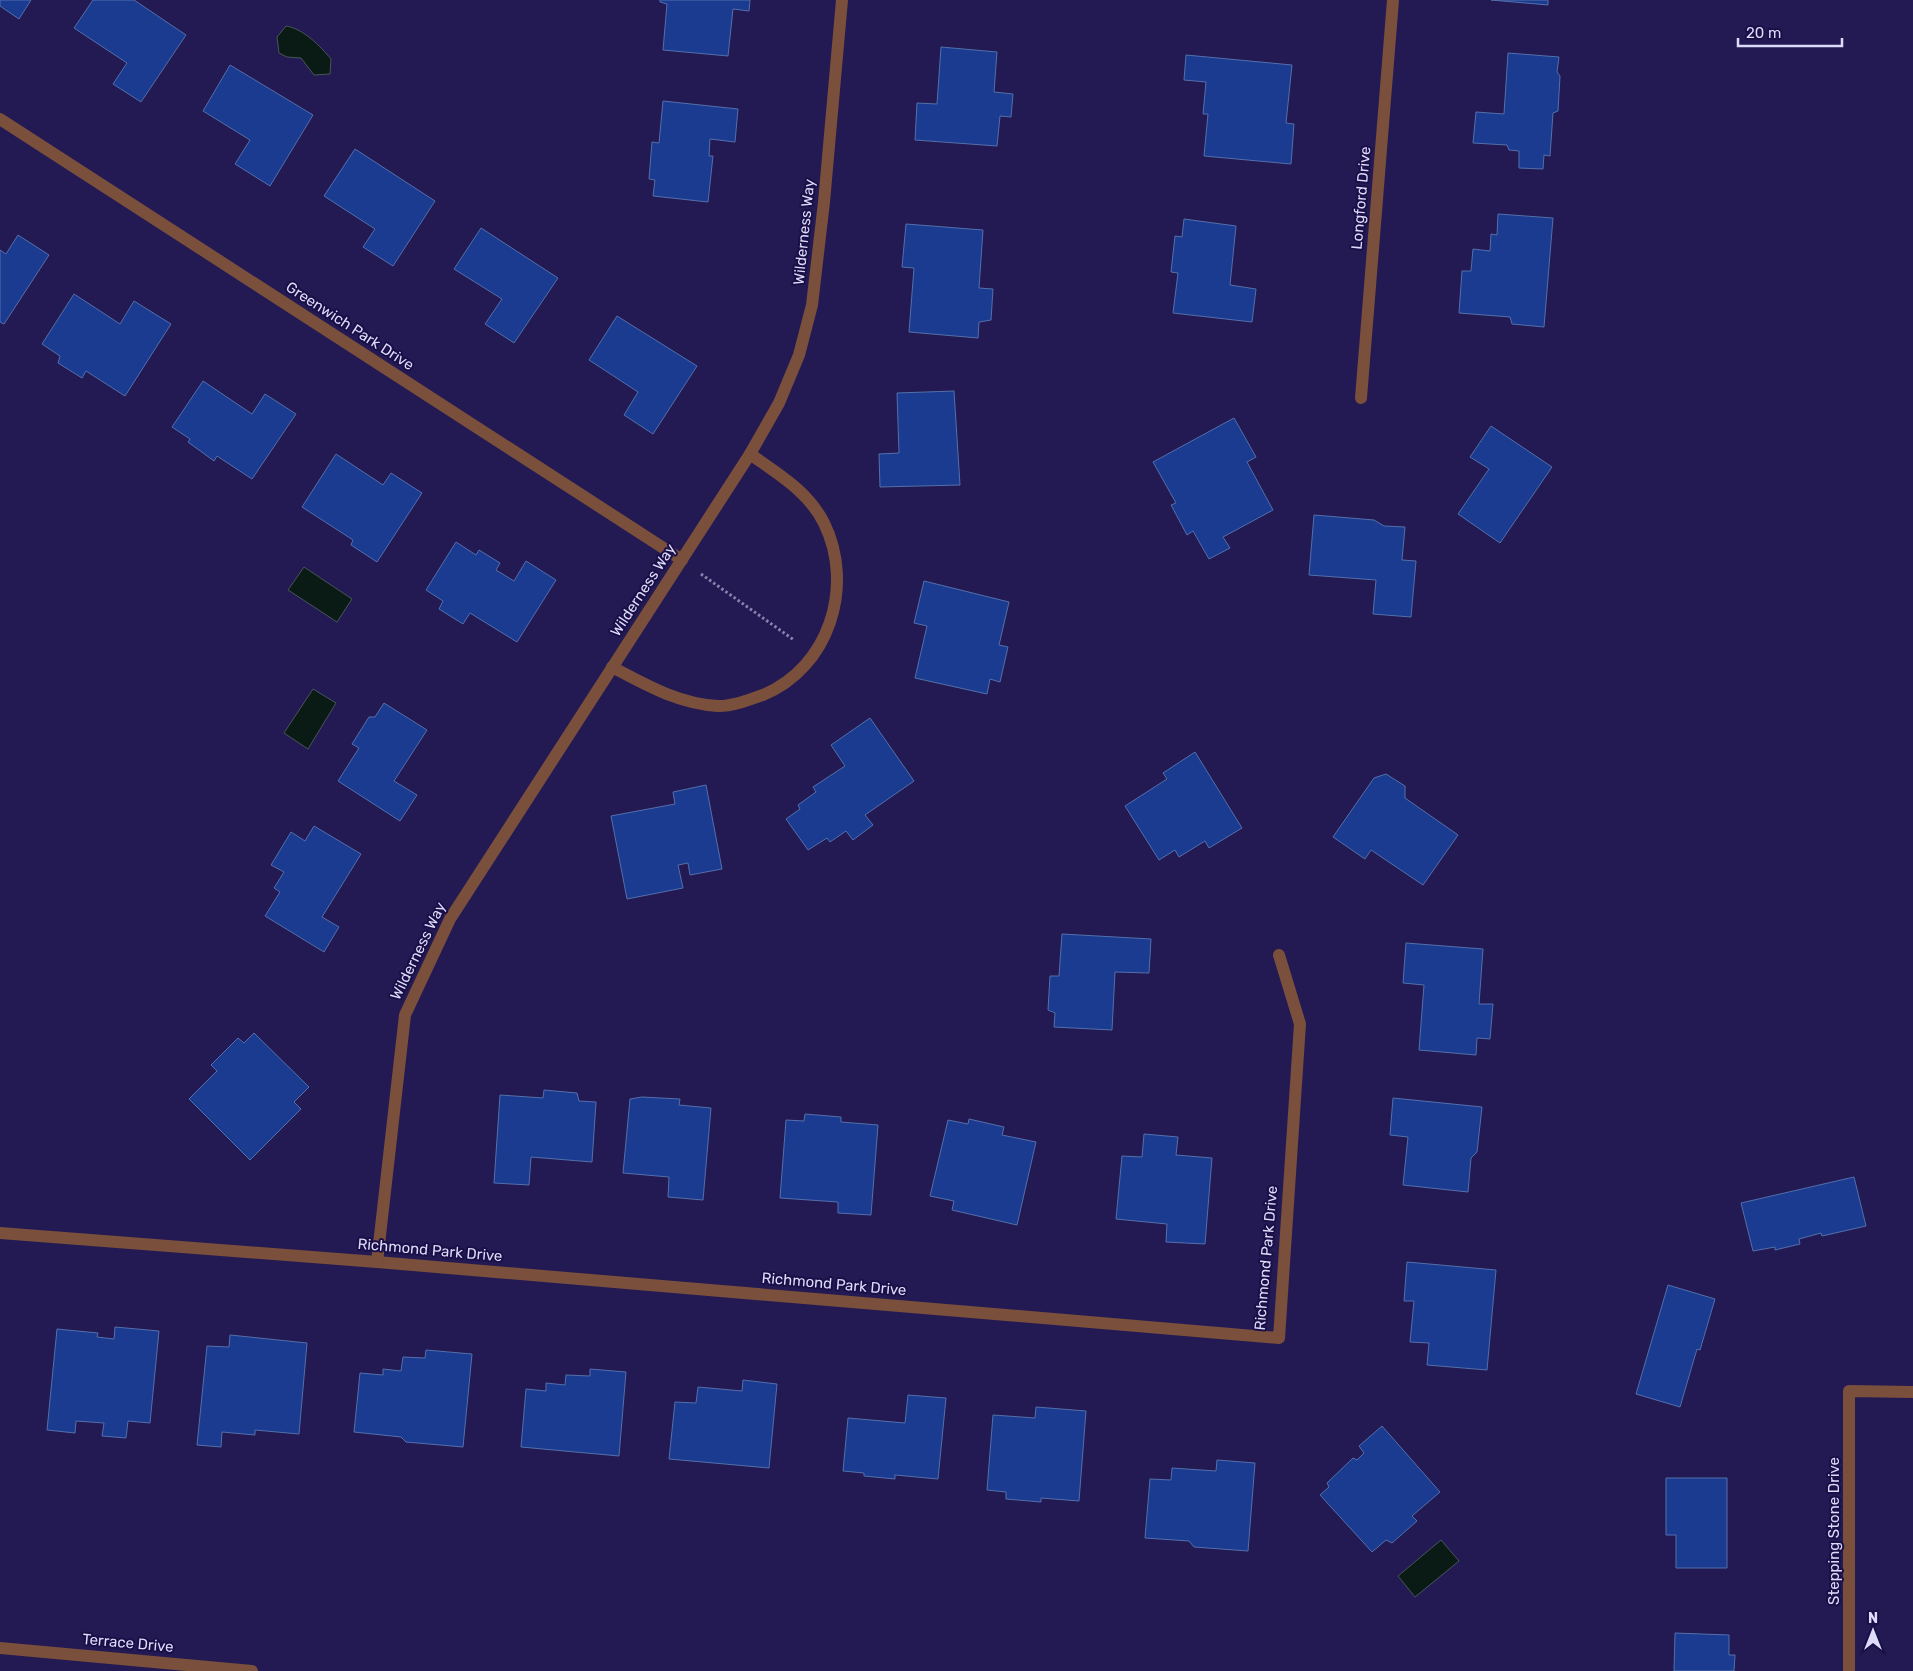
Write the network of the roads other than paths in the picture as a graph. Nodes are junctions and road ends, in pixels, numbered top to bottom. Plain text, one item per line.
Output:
1 (842, 0) edge
2 (1393, 0) edge
3 (0, 119) edge
4 (1361, 398) dead end
5 (750, 454) junction
6 (682, 560) junction
7 (612, 667) junction
8 (1279, 955) dead end
9 (0, 1233) edge
10 (377, 1262) junction
11 (1913, 1392) edge
12 (0, 1648) edge
13 (252, 1671) edge
14 (1849, 1671) edge

1 - 5 street, Wilderness Way
2 - 4 street, Longford Drive
3 - 6 street, Greenwich Park Drive
5 - 6 street, Wilderness Way
5 - 7 street
6 - 7 street, Wilderness Way
7 - 10 street, Wilderness Way
8 - 10 street, Richmond Park Drive
9 - 10 street, Richmond Park Drive
11 - 14 street, Stepping Stone Drive
12 - 13 street, Terrace Drive

